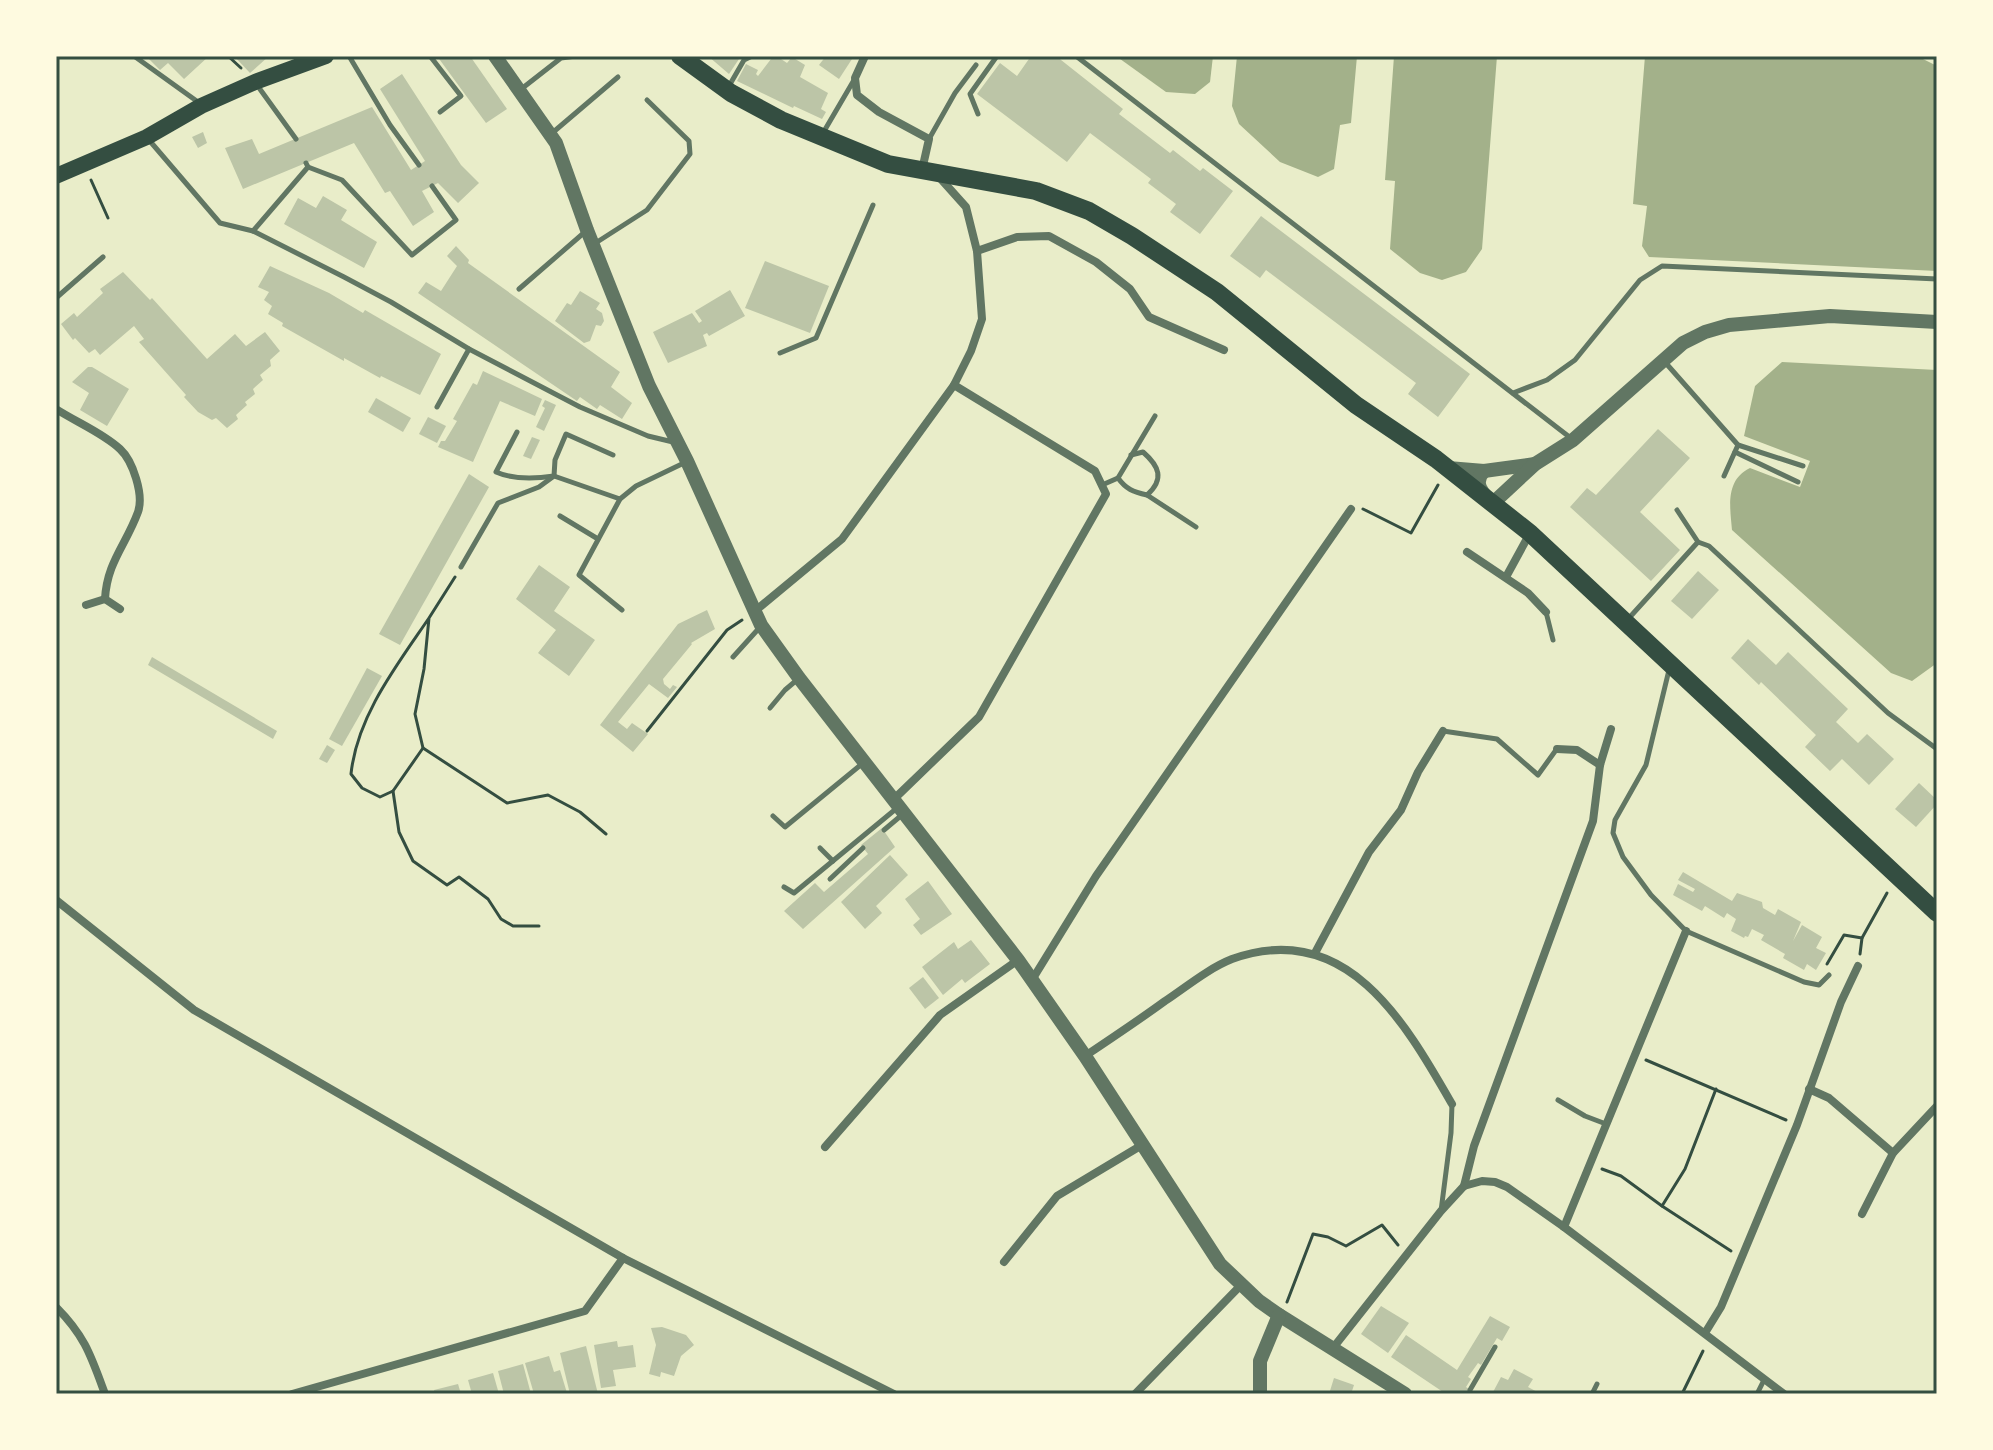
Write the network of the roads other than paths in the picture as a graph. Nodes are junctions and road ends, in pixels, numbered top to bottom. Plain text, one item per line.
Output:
1 (134, 56) edge
2 (326, 56) edge
3 (349, 56) edge
4 (430, 56) edge
5 (495, 56) edge
6 (576, 56) edge
7 (680, 56) edge
8 (752, 56) edge
9 (865, 56) edge
10 (997, 56) edge
11 (1076, 56) edge
12 (301, 60) edge
13 (976, 65) dead end
14 (618, 77) dead end
15 (855, 78) junction
16 (255, 82) junction
17 (726, 90) junction
18 (519, 91) junction
19 (647, 100) dead end
20 (201, 106) junction
21 (440, 112) dead end
22 (978, 114) dead end
23 (550, 135) junction
24 (147, 137) junction
25 (821, 138) junction
26 (296, 139) dead end
27 (929, 139) junction
28 (419, 165) dead end
29 (929, 173) junction
30 (56, 176) edge
31 (432, 186) dead end
32 (873, 205) dead end
33 (587, 230) junction
34 (253, 231) junction
35 (593, 245) junction
36 (977, 251) junction
37 (103, 257) dead end
38 (1937, 279) edge
39 (519, 289) dead end
40 (56, 298) edge
41 (1937, 322) edge
42 (469, 349) junction
43 (1224, 350) dead end
44 (780, 353) dead end
45 (1663, 360) junction
46 (954, 385) junction
47 (1512, 393) junction
48 (437, 407) dead end
49 (56, 409) edge
50 (1155, 416) dead end
51 (517, 432) dead end
52 (1573, 440) junction
53 (678, 443) junction
54 (1738, 445) junction
55 (1735, 452) junction
56 (613, 455) dead end
57 (1131, 455) junction
58 (687, 461) junction
59 (1535, 464) junction
60 (1803, 466) dead end
61 (1446, 467) junction
62 (1484, 471) junction
63 (554, 476) junction
64 (1724, 476) dead end
65 (1118, 478) junction
66 (1798, 482) dead end
67 (1104, 489) junction
68 (1147, 495) junction
69 (620, 499) junction
70 (1493, 503) junction
71 (1351, 509) road end
72 (1677, 510) dead end
73 (560, 516) dead end
74 (1196, 527) dead end
75 (1530, 533) junction
76 (598, 539) junction
77 (1698, 542) junction
78 (1467, 552) dead end
79 (461, 567) road end
80 (1506, 577) junction
81 (105, 599) junction
82 (86, 605) dead end
83 (120, 609) dead end
84 (622, 610) dead end
85 (1546, 612) joint
86 (758, 618) junction
87 (1626, 621) junction
88 (1553, 640) dead end
89 (733, 657) dead end
90 (1671, 663) junction
91 (799, 678) junction
92 (770, 708) dead end
93 (1611, 729) dead end
94 (1443, 731) joint
95 (1557, 749) joint
96 (1937, 749) edge
97 (864, 762) junction
98 (1600, 765) junction
99 (898, 807) junction
100 (773, 816) dead end
101 (884, 830) dead end
102 (820, 848) dead end
103 (863, 848) dead end
104 (833, 861) junction
105 (830, 879) dead end
106 (784, 887) dead end
107 (56, 900) edge
108 (1937, 913) edge
109 (1686, 931) junction
110 (1315, 953) junction
111 (1018, 960) junction
112 (1858, 966) road end
113 (1829, 975) road end
114 (1032, 980) junction
115 (1085, 1056) junction
116 (1809, 1089) junction
117 (1558, 1100) dead end
118 (1452, 1104) joint
119 (1937, 1106) edge
120 (1607, 1124) junction
121 (1142, 1145) junction
122 (825, 1147) dead end
123 (1893, 1153) junction
124 (1464, 1186) junction
125 (1441, 1211) junction
126 (1862, 1214) dead end
127 (1564, 1227) junction
128 (623, 1258) junction
129 (1004, 1262) dead end
130 (1242, 1284) junction
131 (56, 1307) edge
132 (1279, 1315) junction
133 (1707, 1335) junction
134 (1495, 1347) dead end
135 (1333, 1348) junction
136 (1765, 1379) junction
137 (1597, 1384) dead end
138 (1470, 1390) dead end
139 (105, 1394) edge
140 (292, 1394) edge
141 (894, 1394) edge
142 (1135, 1394) edge
143 (1260, 1394) edge
144 (1405, 1394) edge
145 (1592, 1394) edge
146 (1757, 1394) edge
147 (1784, 1394) edge

1 - 20 lane
2 - 12 main road
3 - 28 lane
4 - 21 lane
5 - 18 street
6 - 18 lane
7 - 17 highway
8 - 17 lane
9 - 15 street
10 - 22 lane
11 - 47 lane
12 - 16 main road
13 - 27 lane
14 - 23 lane
15 - 25 lane
15 - 27 street
16 - 20 main road
16 - 26 lane
17 - 25 highway
18 - 23 street
19 - 35 lane
20 - 24 main road
23 - 33 street
24 - 30 main road
24 - 34 lane
25 - 29 highway
27 - 29 street
29 - 36 street
29 - 61 highway
31 - 34 lane
32 - 44 lane
33 - 35 street
33 - 39 lane
34 - 42 lane
35 - 53 street
36 - 43 street
36 - 46 street
37 - 40 lane
38 - 47 lane
41 - 45 street
42 - 48 lane
42 - 53 lane
45 - 52 street
45 - 54 lane
46 - 67 street
46 - 86 street
47 - 52 lane
49 - 81 street
50 - 57 lane
51 - 63 lane
52 - 59 street
53 - 58 street
54 - 55 lane
54 - 60 lane
55 - 64 lane
55 - 66 lane
56 - 63 lane
57 - 65 lane
57 - 68 lane
58 - 69 lane
58 - 86 street
59 - 62 street
59 - 70 street
61 - 62 street
61 - 70 highway
62 - 70 street
63 - 69 lane
63 - 79 lane
65 - 67 lane
65 - 68 lane
67 - 99 street
68 - 74 lane
69 - 76 lane
70 - 75 highway
71 - 114 street
72 - 77 lane
73 - 76 lane
75 - 80 street
75 - 87 highway
76 - 84 lane
77 - 87 lane
77 - 96 lane
78 - 80 street
80 - 85 street
81 - 82 street
81 - 83 street
85 - 88 lane
86 - 89 lane
86 - 91 street
87 - 90 highway
90 - 108 highway
90 - 109 lane
91 - 92 lane
91 - 97 street
93 - 98 street
94 - 95 lane
94 - 110 street
95 - 98 street
97 - 99 street
97 - 100 lane
98 - 124 street
99 - 101 lane
99 - 104 lane
99 - 111 street
102 - 104 lane
103 - 105 lane
104 - 106 lane
107 - 128 street
109 - 113 lane
109 - 120 street
110 - 115 street
110 - 118 street
111 - 114 street
111 - 122 street
112 - 116 street
114 - 115 street
115 - 121 street
116 - 123 street
116 - 133 street
117 - 120 lane
118 - 125 lane
119 - 123 street
120 - 127 street
121 - 129 street
121 - 130 street
123 - 126 street
124 - 125 street
124 - 127 street
125 - 135 street
127 - 133 street
128 - 140 street
128 - 141 street
130 - 132 street
130 - 142 street
131 - 139 street
132 - 135 street
132 - 143 street
133 - 136 street
134 - 138 lane
135 - 144 street
136 - 146 lane
136 - 147 street
137 - 145 lane

